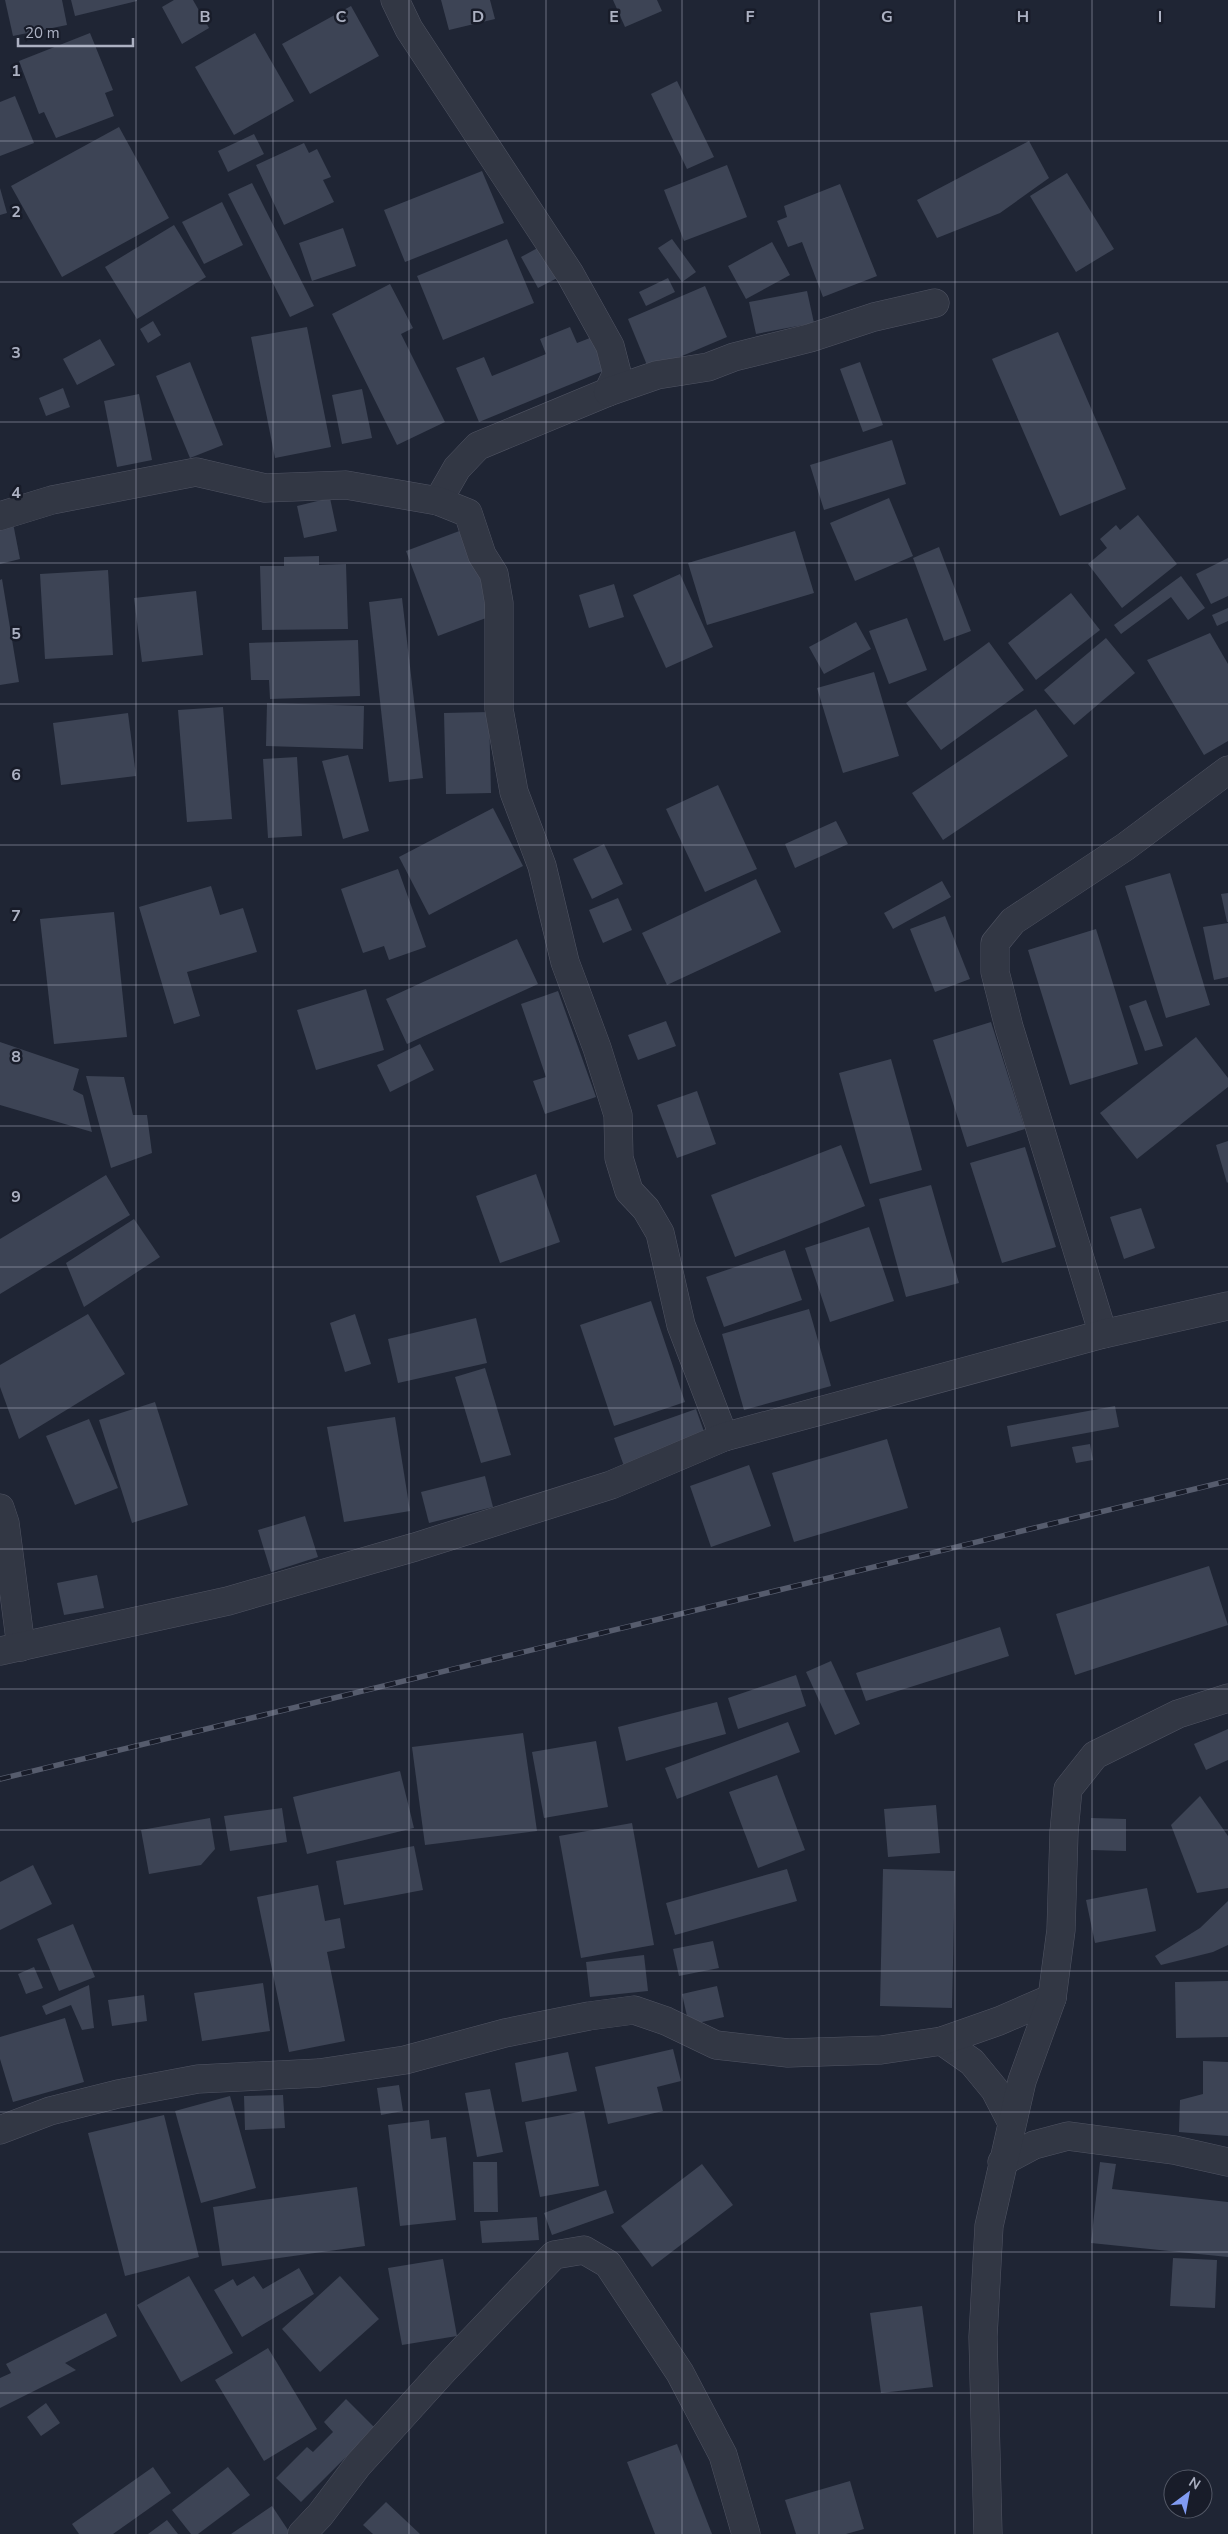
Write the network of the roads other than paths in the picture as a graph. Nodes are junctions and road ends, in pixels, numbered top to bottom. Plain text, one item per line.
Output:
1 (396, 0) edge
2 (935, 303) dead end
3 (608, 392) junction
4 (438, 501) junction
5 (0, 516) edge
6 (1228, 770) edge
7 (1228, 1306) edge
8 (1103, 1334) junction
9 (724, 1437) junction
10 (0, 1508) edge
11 (10, 1649) edge
12 (1228, 1698) edge
13 (1052, 1998) junction
14 (942, 2041) junction
15 (1012, 2121) junction
16 (0, 2130) edge
17 (1002, 2162) junction
18 (1228, 2162) edge
19 (302, 2534) edge
20 (746, 2534) edge
21 (988, 2534) edge

1 - 3 street
2 - 3 street
3 - 4 street
4 - 5 street
4 - 9 street
6 - 8 street
7 - 8 street
8 - 9 street
9 - 11 street
10 - 11 street
12 - 13 street
13 - 14 street
13 - 15 street
14 - 15 street
14 - 16 street
15 - 17 street
17 - 18 street
17 - 21 street
19 - 20 street

